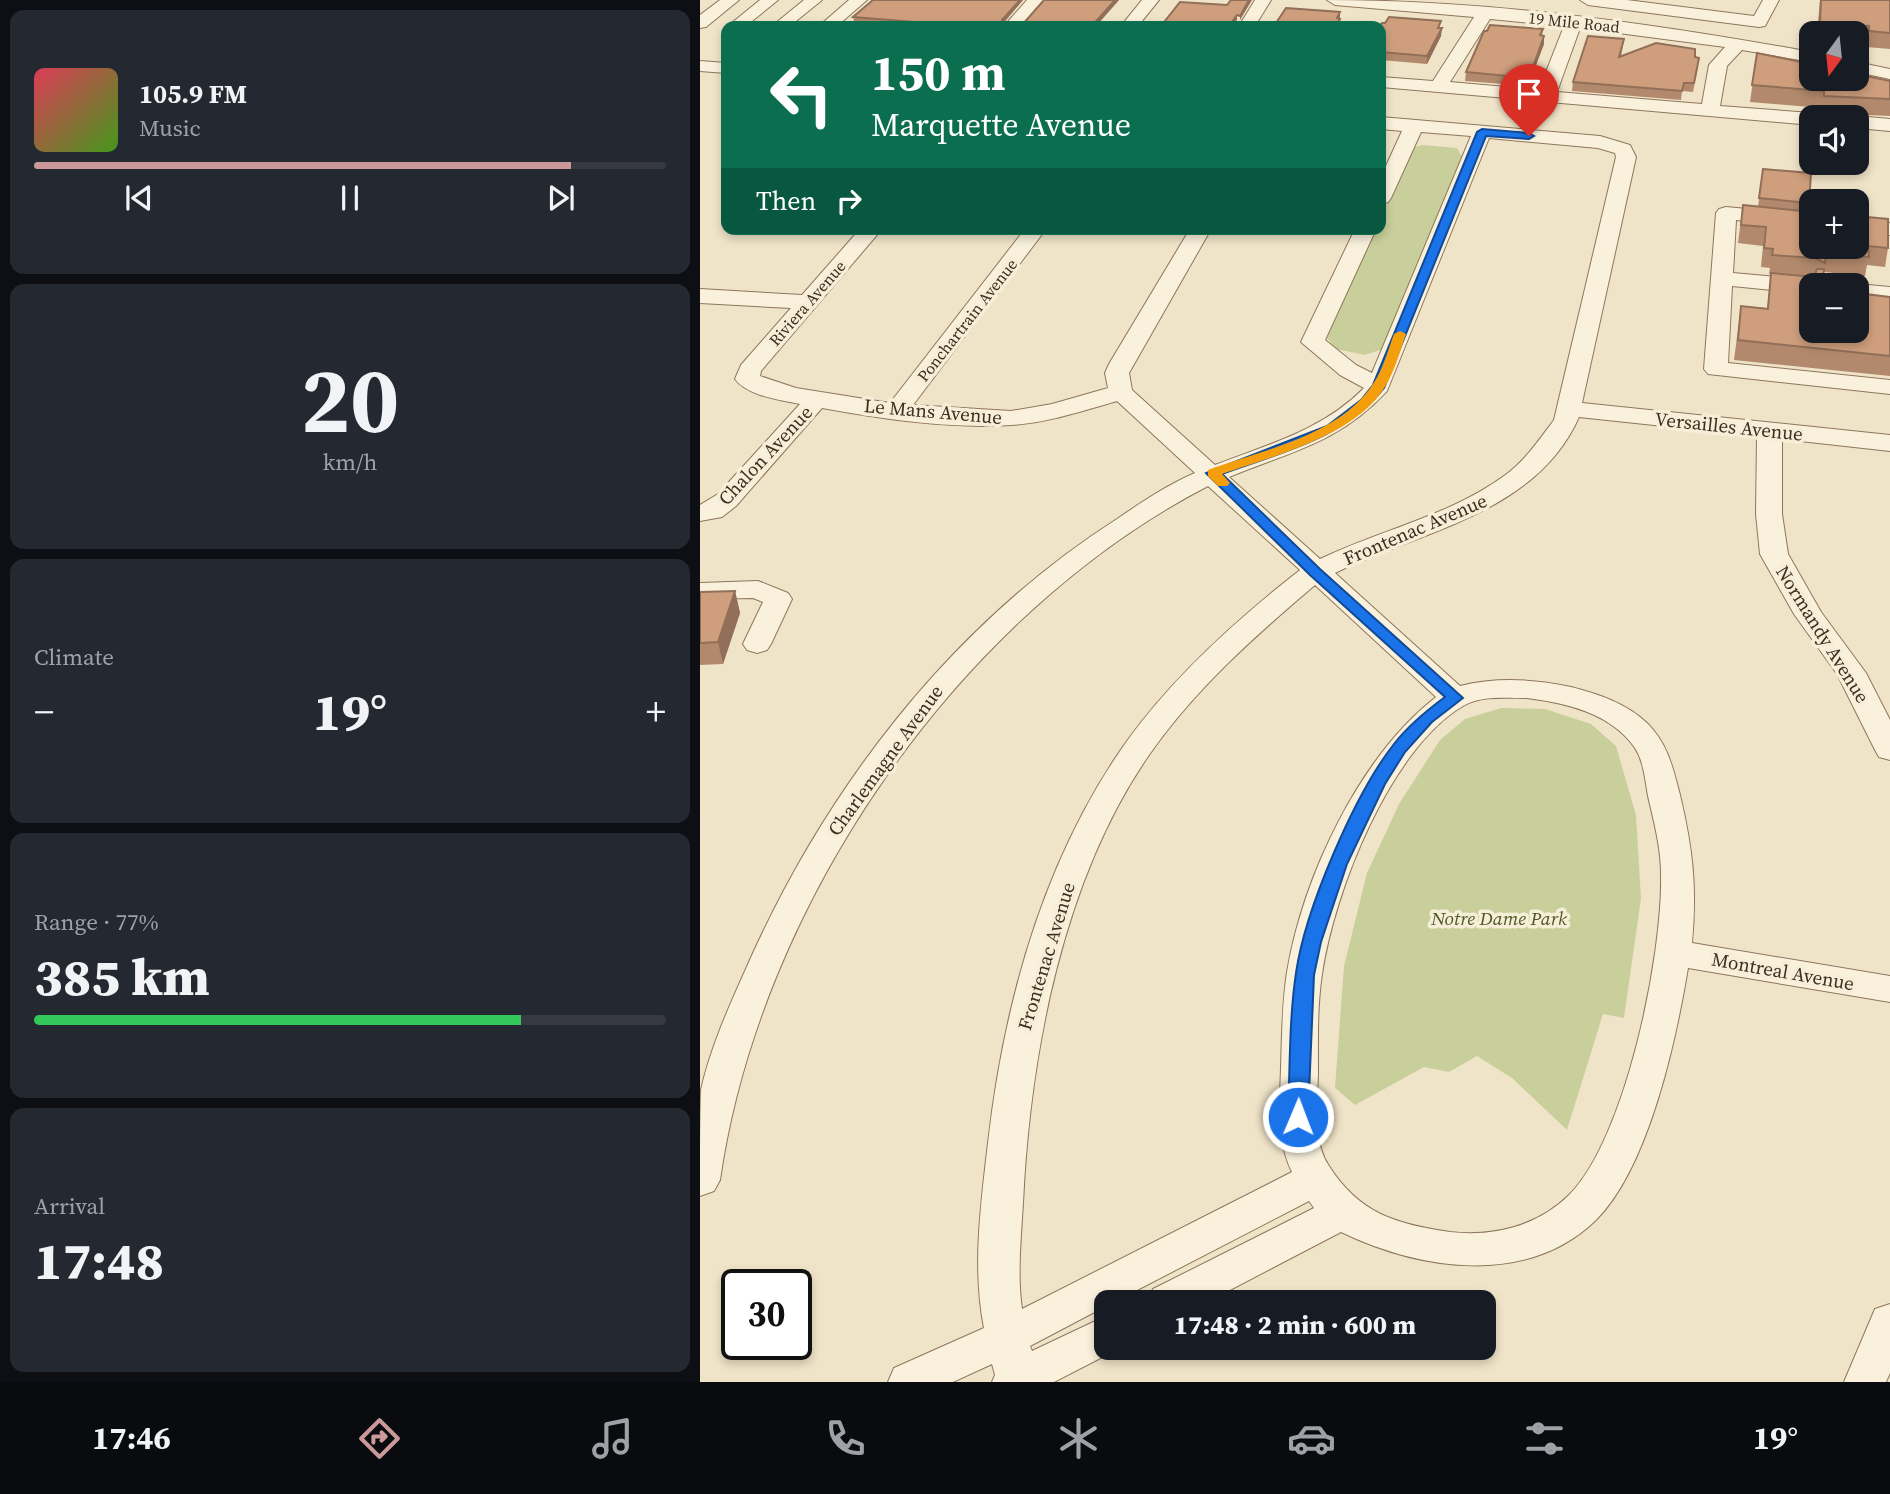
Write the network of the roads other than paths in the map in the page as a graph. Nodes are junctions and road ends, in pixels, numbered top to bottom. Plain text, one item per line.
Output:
1 (731, 0) edge
2 (770, 0) edge
3 (814, 0) edge
4 (859, 0) edge
5 (1036, 0) edge
6 (1151, 0) edge
7 (1263, 0) edge
8 (1335, 0) edge
9 (1588, 0) edge
10 (1771, 0) edge
11 (1632, 3) edge
12 (1443, 5) edge
13 (1692, 6) edge
14 (1485, 14) junction
15 (743, 21) edge
16 (787, 21) edge
17 (833, 21) edge
18 (1017, 21) edge
19 (1133, 21) edge
20 (1250, 21) edge
21 (1574, 22) junction
22 (700, 24) edge
23 (721, 26) edge
24 (1669, 33) junction
25 (1738, 44) junction
26 (1799, 55) edge
27 (701, 66) edge
28 (721, 68) edge
29 (1869, 70) edge
30 (1890, 74) edge
31 (1386, 82) edge
32 (1438, 87) junction
33 (1546, 96) junction
34 (1710, 110) junction
35 (1799, 117) edge
36 (1386, 123) edge
37 (1869, 123) edge
38 (1890, 125) edge
39 (1414, 126) junction
40 (1482, 132) junction
41 (1386, 187) edge
42 (1799, 220) edge
43 (1869, 227) edge
44 (1890, 229) edge
45 (867, 235) edge
46 (1031, 235) edge
47 (1196, 235) edge
48 (1363, 235) edge
49 (1722, 279) junction
50 (1799, 286) edge
51 (1869, 292) edge
52 (1890, 294) edge
53 (700, 296) edge
54 (807, 302) junction
55 (747, 379) joint
56 (1380, 386) junction
57 (1890, 387) edge
58 (1121, 392) junction
59 (817, 399) junction
60 (1568, 409) junction
61 (897, 410) junction
62 (1770, 431) junction
63 (1890, 443) edge
64 (1212, 473) junction
65 (706, 512) edge
66 (1315, 572) junction
67 (700, 591) edge
68 (757, 644) dead end
69 (1455, 698) junction
70 (1890, 750) edge
71 (1675, 953) junction
72 (1890, 989) edge
73 (1317, 1178) junction
74 (700, 1180) edge
75 (1342, 1213) junction
76 (1191, 1290) edge
77 (1890, 1322) edge
78 (1007, 1337) junction
79 (1094, 1340) edge
80 (1016, 1381) edge
81 (909, 1382) edge
82 (1865, 1382) edge

1 - 22 street
2 - 15 street
3 - 16 street
4 - 17 street
5 - 18 street
6 - 19 street
7 - 20 street
8 - 12 street, 19 Mile Road
9 - 11 street
10 - 13 street
11 - 13 street
12 - 14 street, 19 Mile Road
13 - 24 street
14 - 21 street, 19 Mile Road
14 - 32 street
21 - 24 street, 19 Mile Road
21 - 33 street
22 - 23 street
24 - 25 street, 19 Mile Road
25 - 26 street, 19 Mile Road
25 - 34 street
27 - 28 street
29 - 30 street
31 - 32 street
32 - 33 street
33 - 34 street
34 - 35 street
36 - 39 street
37 - 38 street
39 - 40 street
39 - 41 street
40 - 56 street, Charlemagne Avenue
40 - 60 street, Frontenac Avenue
42 - 49 street
43 - 44 street
45 - 54 street, Riviera Avenue
46 - 61 street, Ponchartrain Avenue
47 - 58 street
48 - 56 street
49 - 50 street
49 - 57 street
51 - 52 street
53 - 54 street
54 - 55 street, Riviera Avenue
55 - 59 street, Le Mans Avenue
56 - 64 street, Charlemagne Avenue
58 - 61 street, Le Mans Avenue
58 - 64 street
59 - 61 street, Le Mans Avenue
59 - 65 street, Chalon Avenue
60 - 62 street, Versailles Avenue
60 - 66 street, Frontenac Avenue
62 - 63 street, Versailles Avenue
62 - 70 street, Normandy Avenue
64 - 66 street
64 - 74 street, Charlemagne Avenue
66 - 69 street
66 - 78 street, Frontenac Avenue
67 - 68 street
69 - 71 street
69 - 73 street
71 - 72 street, Montreal Avenue
71 - 75 street
73 - 75 street
73 - 78 street
75 - 76 street
77 - 82 street
78 - 80 street, Frontenac Avenue
78 - 81 street
79 - 80 street

